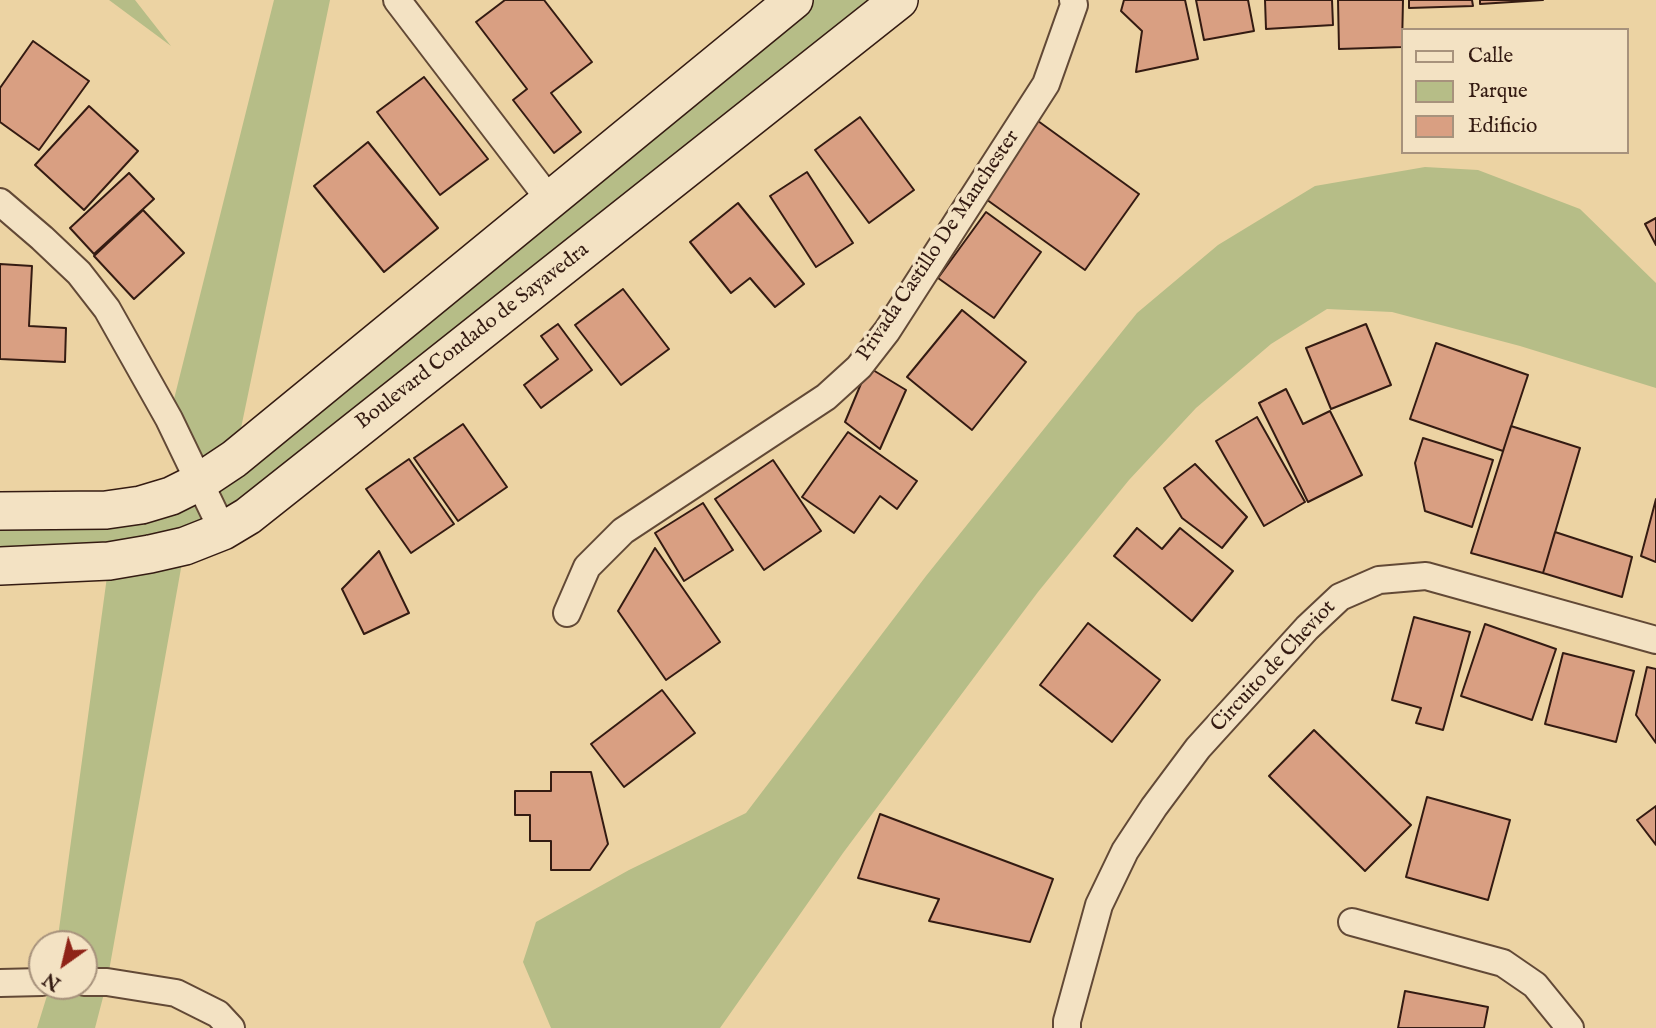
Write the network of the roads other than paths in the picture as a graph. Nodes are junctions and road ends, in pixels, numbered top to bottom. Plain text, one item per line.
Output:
1 (397, 0) edge
2 (794, 0) edge
3 (899, 0) edge
4 (1073, 0) edge
5 (549, 199) junction
6 (0, 202) edge
7 (201, 481) junction
8 (0, 511) edge
9 (223, 531) junction
10 (0, 566) edge
11 (567, 612) dead end
12 (1656, 640) edge
13 (1352, 922) dead end
14 (28, 982) edge
15 (98, 982) edge
16 (0, 983) edge
17 (231, 1028) edge
18 (1067, 1028) edge
19 (1570, 1028) edge

1 - 5 street
2 - 5 street
3 - 9 street, Boulevard Condado de Sayavedra
4 - 11 street, Privada Castillo De Manchester
5 - 7 street
6 - 7 street
7 - 8 street
7 - 9 street
9 - 10 street, Boulevard Condado de Sayavedra
12 - 18 street, Circuito de Cheviot
13 - 19 street
14 - 16 street
15 - 17 street

